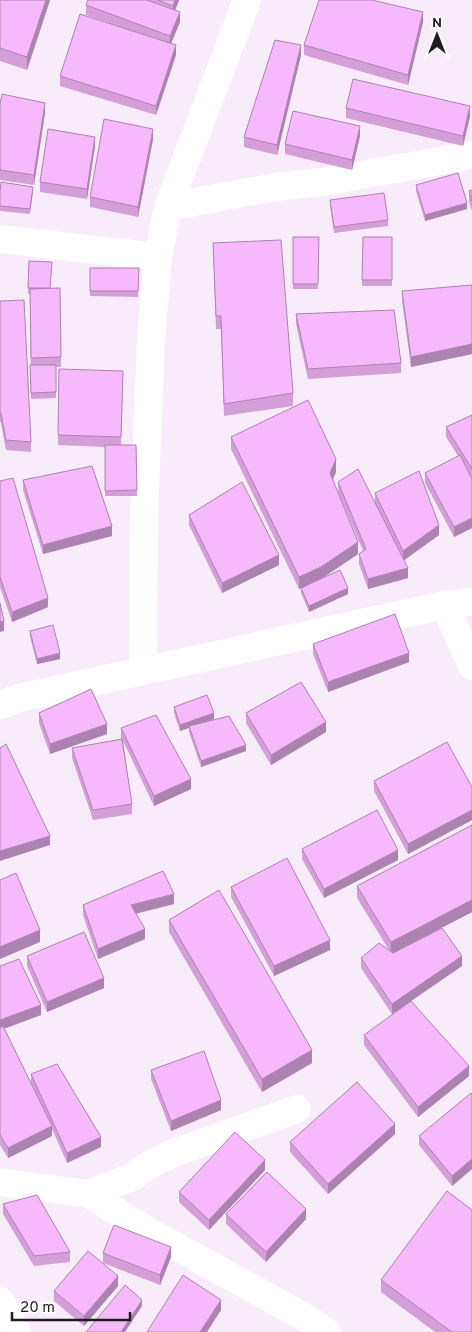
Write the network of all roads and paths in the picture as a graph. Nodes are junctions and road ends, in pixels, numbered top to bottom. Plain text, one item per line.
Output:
1 (247, 0) edge
2 (472, 155) edge
3 (168, 207) junction
4 (0, 239) edge
5 (158, 257) junction
6 (472, 602) edge
7 (445, 605) junction
8 (472, 666) edge
9 (143, 670) junction
10 (0, 705) edge
11 (297, 1109) dead end
12 (0, 1182) edge
13 (89, 1194) junction
14 (0, 1301) edge
15 (17, 1332) edge
16 (327, 1332) edge

1 - 3 street
2 - 3 street
3 - 5 street
4 - 5 street
5 - 9 street
6 - 7 street
7 - 8 street
7 - 9 street
9 - 10 street
11 - 13 street
12 - 13 street
13 - 16 street
14 - 15 street

